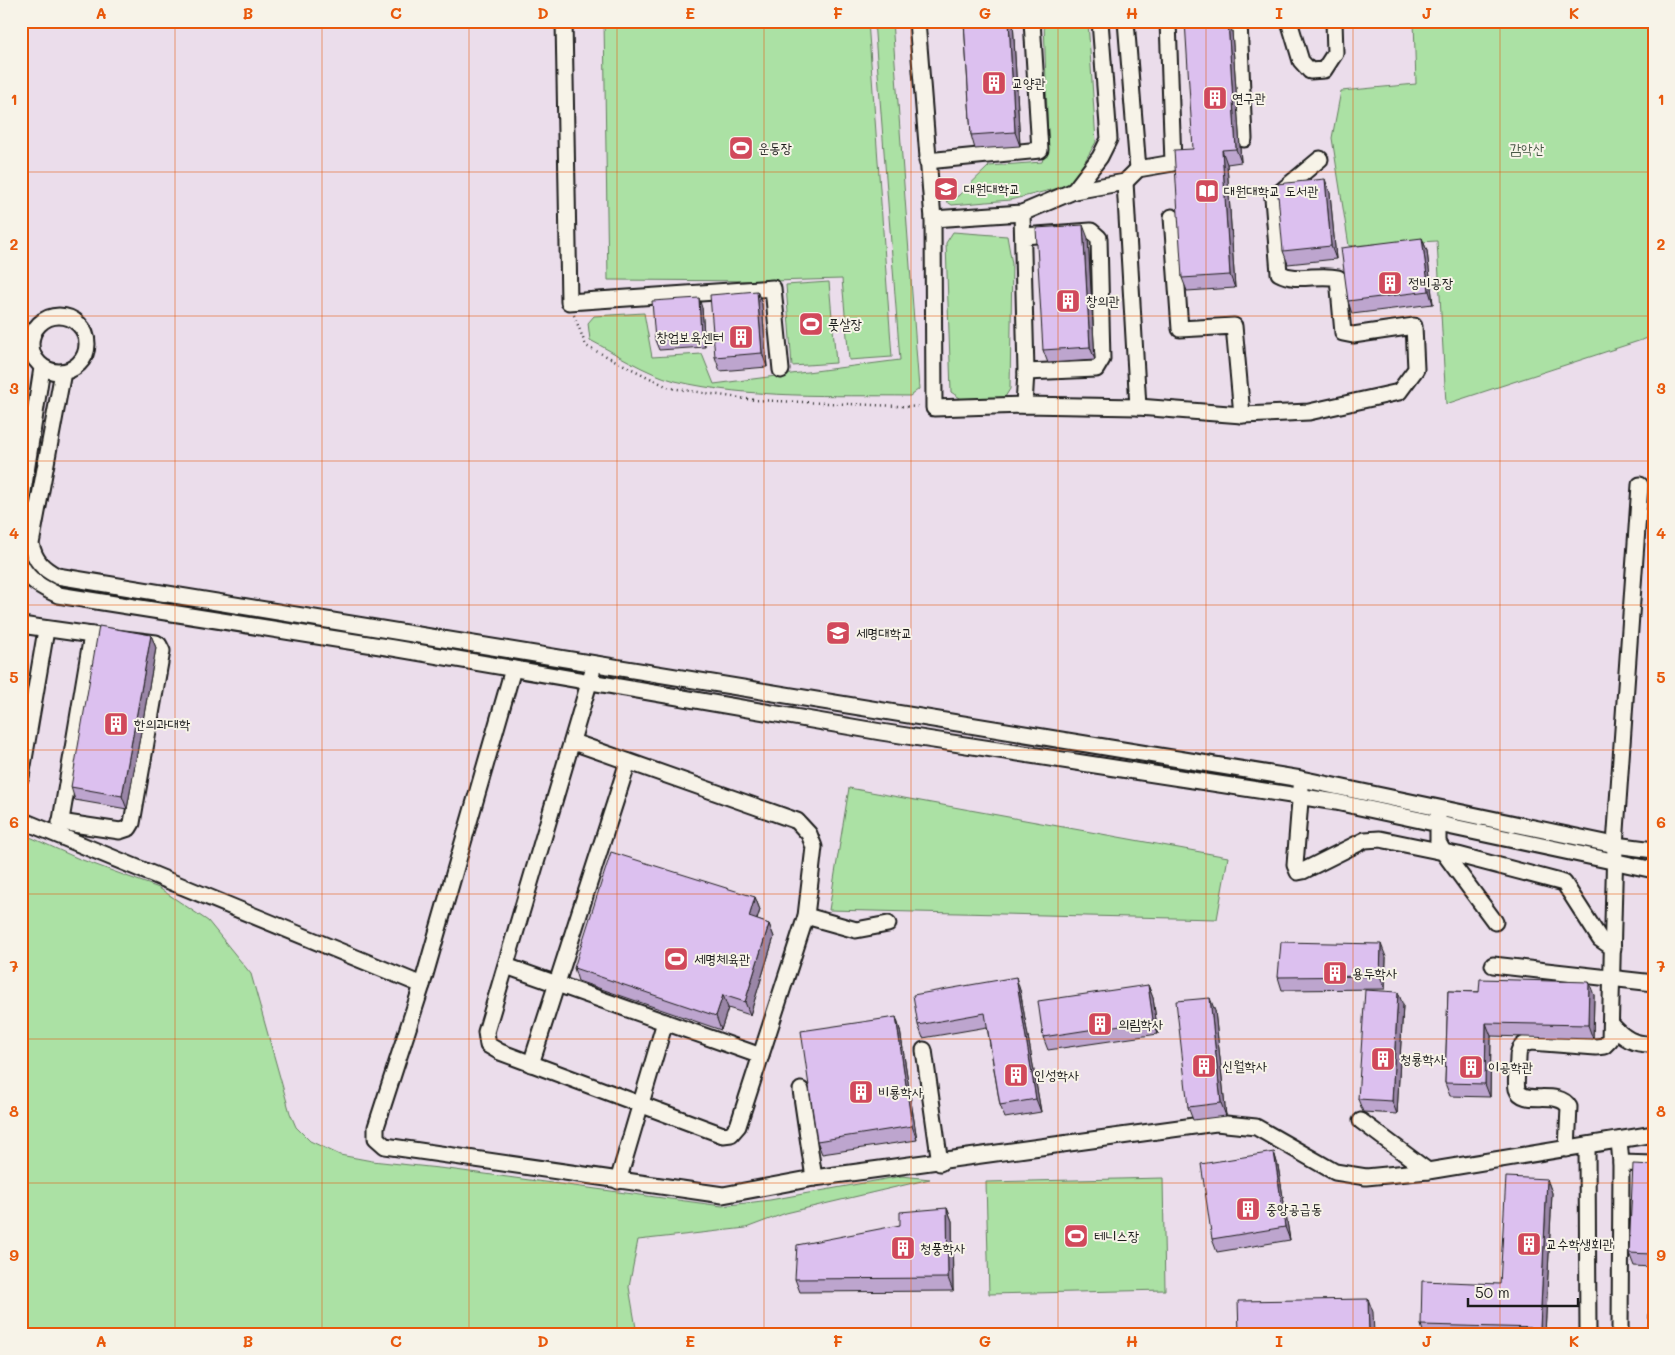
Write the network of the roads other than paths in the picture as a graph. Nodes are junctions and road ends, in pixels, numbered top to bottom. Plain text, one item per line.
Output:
1 (564, 21) edge
2 (917, 21) edge
3 (1032, 21) edge
4 (1100, 21) edge
5 (1126, 21) edge
6 (1238, 21) edge
7 (1289, 21) edge
8 (1334, 21) edge
9 (1226, 22) edge
10 (1168, 24) edge
11 (1188, 24) edge
12 (1244, 139) dead end
13 (1320, 160) dead end
14 (927, 161) junction
15 (1138, 169) junction
16 (1124, 182) junction
17 (1074, 191) junction
18 (1022, 213) junction
19 (1172, 217) dead end
20 (933, 219) junction
21 (1024, 236) junction
22 (26, 337) edge
23 (42, 368) junction
24 (781, 370) dead end
25 (63, 372) junction
26 (1026, 372) junction
27 (1024, 405) junction
28 (1138, 407) junction
29 (1242, 415) junction
30 (1640, 485) dead end
31 (21, 504) edge
32 (21, 565) edge
33 (21, 625) edge
34 (46, 630) junction
35 (398, 631) junction
36 (92, 635) junction
37 (393, 648) junction
38 (594, 664) junction
39 (513, 669) junction
40 (589, 682) junction
41 (27, 715) edge
42 (954, 722) junction
43 (572, 742) junction
44 (950, 743) junction
45 (628, 762) junction
46 (21, 777) edge
47 (1301, 779) junction
48 (1300, 796) junction
49 (1440, 808) junction
50 (21, 820) edge
51 (1437, 825) junction
52 (59, 829) junction
53 (1615, 845) junction
54 (1654, 850) edge
55 (1444, 853) junction
56 (1616, 863) junction
57 (1654, 870) edge
58 (806, 916) junction
59 (1495, 922) dead end
60 (888, 924) dead end
61 (1613, 948) junction
62 (1493, 965) dead end
63 (506, 966) junction
64 (1613, 977) junction
65 (1654, 983) edge
66 (558, 984) junction
67 (422, 985) junction
68 (665, 1022) junction
69 (1611, 1024) junction
70 (1654, 1044) edge
71 (924, 1050) dead end
72 (760, 1056) junction
73 (531, 1064) junction
74 (801, 1090) dead end
75 (641, 1106) junction
76 (1361, 1121) dead end
77 (1654, 1134) edge
78 (1619, 1140) junction
79 (1586, 1146) junction
80 (1567, 1148) junction
81 (940, 1163) junction
82 (1621, 1163) junction
83 (1654, 1164) edge
84 (1428, 1171) junction
85 (814, 1178) junction
86 (618, 1181) junction
87 (1588, 1334) edge
88 (1620, 1334) edge

1 - 24 street
2 - 14 street
3 - 14 street
4 - 17 street
5 - 15 street
6 - 9 street
6 - 12 street
7 - 8 street
10 - 11 street
10 - 15 street
13 - 29 street
14 - 20 street
15 - 16 street
16 - 17 street
16 - 28 street
17 - 18 street
18 - 20 street
18 - 21 street
19 - 29 street
20 - 27 street
21 - 26 street
21 - 26 street
22 - 23 street
22 - 25 street
23 - 25 street
23 - 31 street
25 - 35 street
26 - 27 street
27 - 28 street
28 - 29 street
30 - 53 street
32 - 37 street
33 - 34 street
34 - 36 street
34 - 41 street
35 - 37 street
35 - 38 street
36 - 52 street
36 - 52 street
37 - 39 street
38 - 40 street
38 - 42 street
39 - 40 street
39 - 67 street
40 - 43 street
40 - 44 street
41 - 46 street
42 - 44 street
42 - 47 street
43 - 45 street
43 - 63 street
44 - 48 street
45 - 58 street
45 - 66 street
47 - 48 street
47 - 49 street
48 - 51 street
48 - 55 street
49 - 51 street
49 - 53 street
50 - 52 street
51 - 55 street
51 - 56 street
52 - 67 street
53 - 54 street
53 - 56 street
55 - 59 street
55 - 61 street
56 - 57 street
56 - 61 street
58 - 60 street
58 - 72 street
61 - 64 street
62 - 64 street
63 - 66 street
63 - 73 street
64 - 65 street
64 - 69 street
66 - 68 street
66 - 73 street
67 - 86 street
68 - 72 street
68 - 75 street
69 - 70 street
69 - 80 street
71 - 81 street
72 - 75 street
73 - 75 street
74 - 85 street
75 - 86 street
76 - 84 street
77 - 78 street
78 - 79 street
78 - 82 street
79 - 80 street
79 - 87 street
80 - 84 street
81 - 84 street
81 - 85 street
82 - 83 street
82 - 88 street
85 - 86 street

